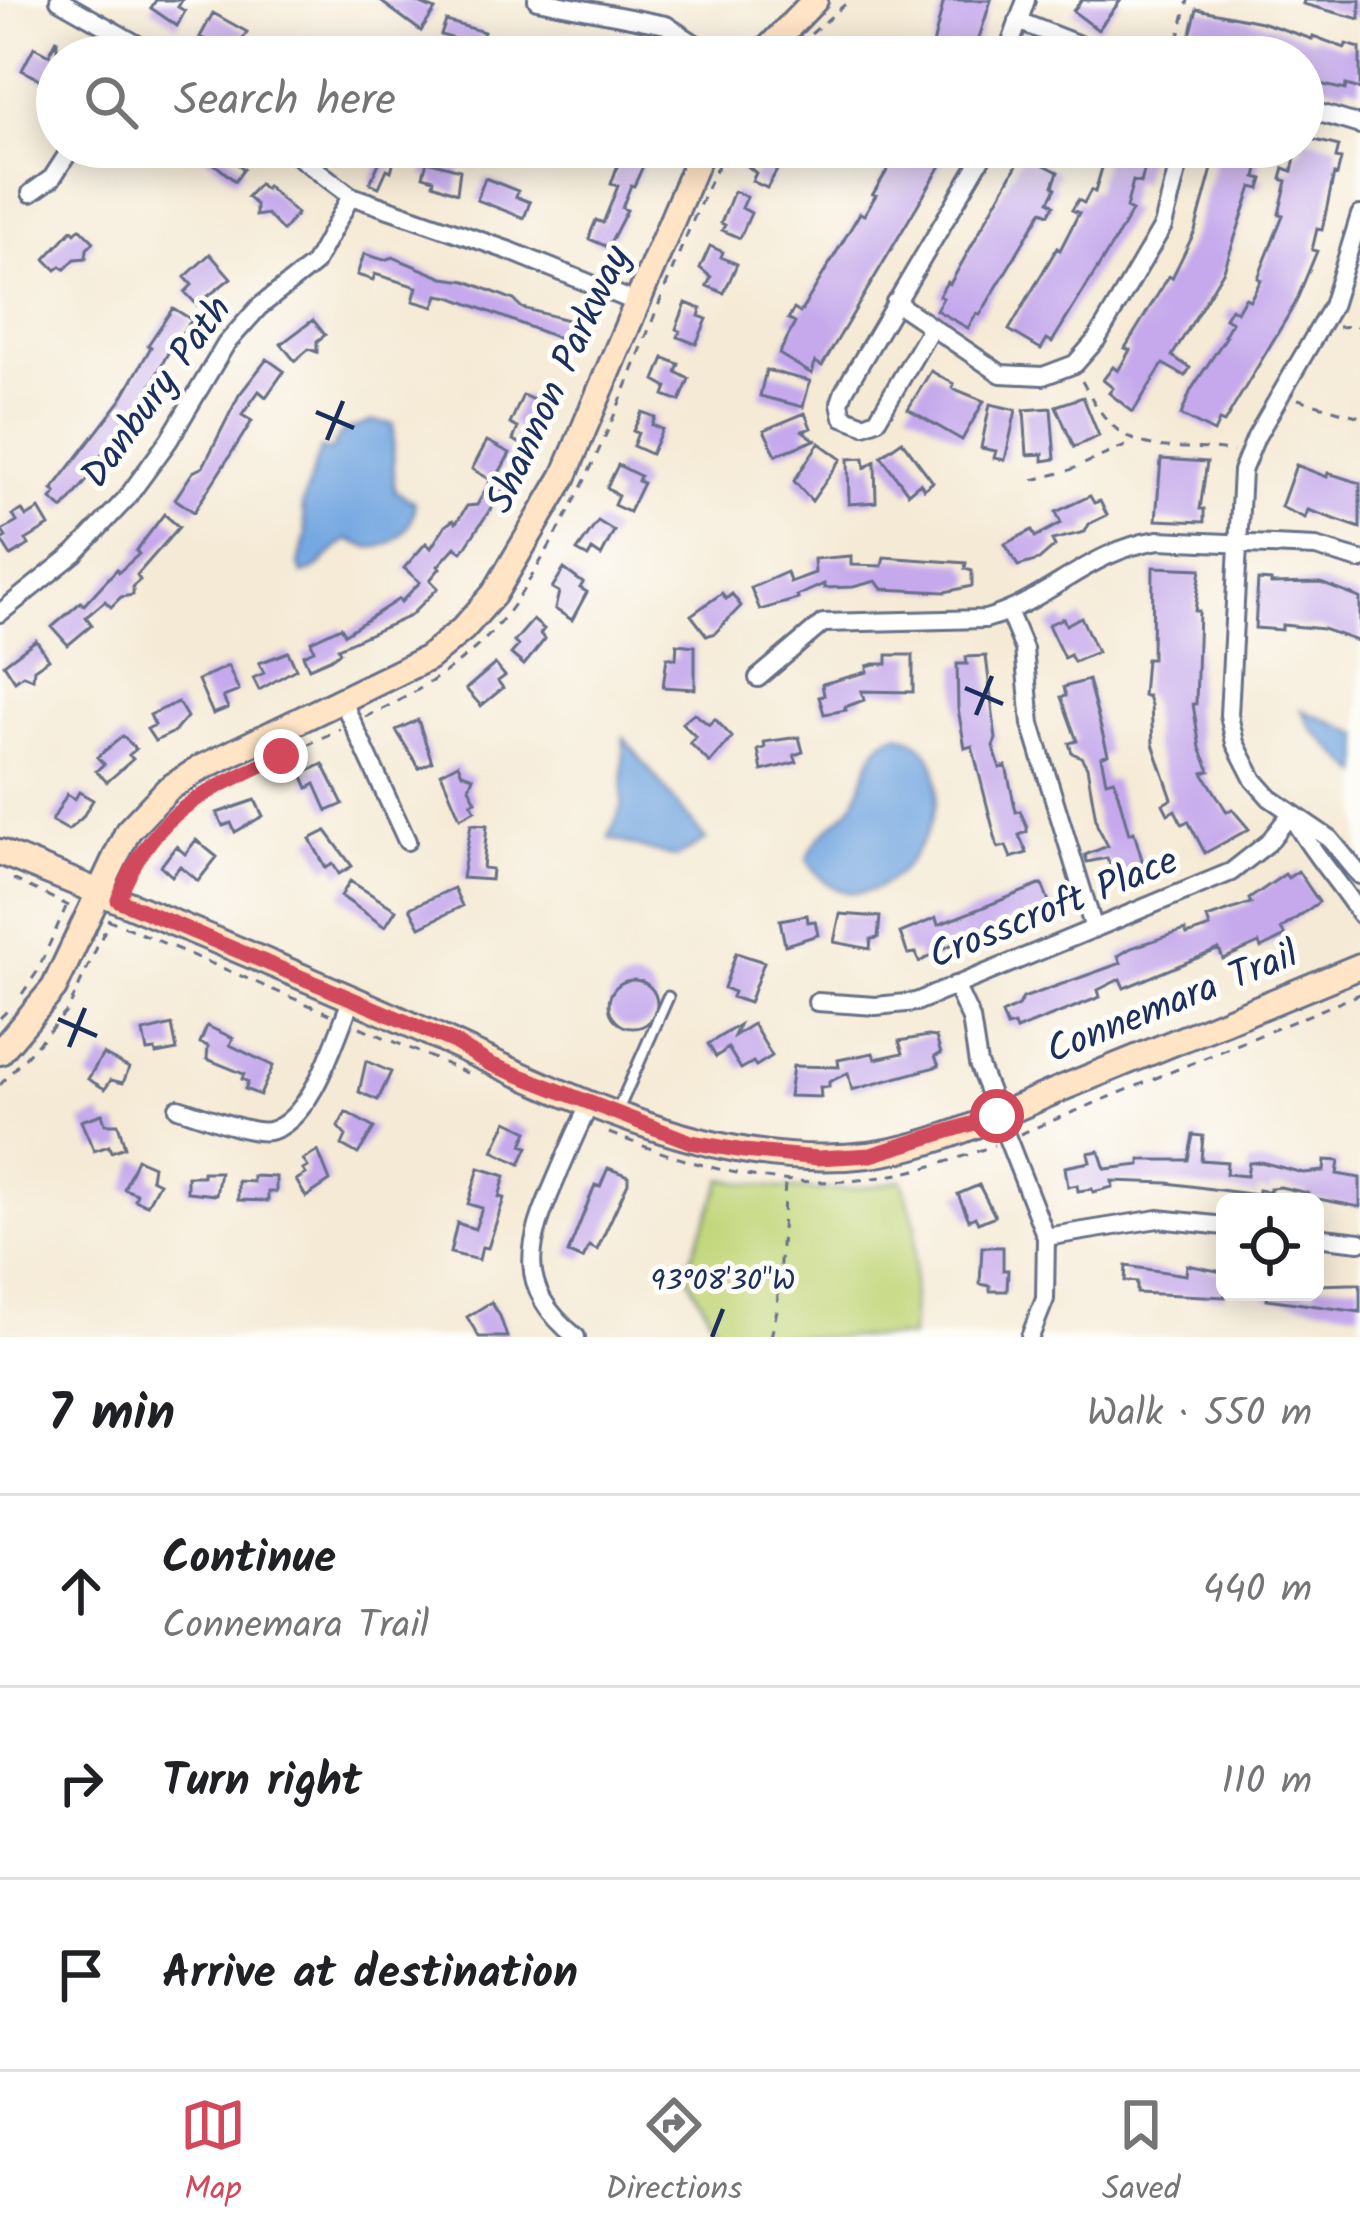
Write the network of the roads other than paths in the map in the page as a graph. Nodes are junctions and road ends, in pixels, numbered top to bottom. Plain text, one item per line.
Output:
1 (59, 0) edge
2 (537, 0) edge
3 (815, 0) edge
4 (1026, 0) edge
5 (1018, 21) junction
6 (110, 36) edge
7 (683, 36) edge
8 (780, 36) edge
9 (1013, 36) edge
10 (1056, 36) edge
11 (1324, 114) edge
12 (1360, 124) edge
13 (58, 168) edge
14 (311, 168) edge
15 (694, 168) edge
16 (975, 168) edge
17 (1178, 168) edge
18 (31, 193) dead end
19 (351, 196) junction
20 (1360, 215) edge
21 (895, 302) junction
22 (638, 303) junction
23 (931, 328) junction
24 (1235, 543) junction
25 (1360, 560) edge
26 (0, 613) edge
27 (1009, 613) junction
28 (758, 678) dead end
29 (348, 712) junction
30 (1290, 814) junction
31 (407, 841) dead end
32 (3, 864) edge
33 (1360, 875) edge
34 (91, 907) junction
35 (1360, 914) edge
36 (1094, 928) junction
37 (1360, 966) edge
38 (956, 985) junction
39 (668, 997) dead end
40 (817, 1002) dead end
41 (347, 1009) junction
42 (2, 1037) edge
43 (178, 1108) dead end
44 (586, 1112) junction
45 (617, 1112) junction
46 (999, 1133) junction
47 (1216, 1225) edge
48 (1046, 1237) junction
49 (1324, 1238) edge
50 (1360, 1242) edge
51 (576, 1337) edge
52 (1030, 1337) edge

1 - 6 street
2 - 7 street
3 - 8 street
4 - 5 street
5 - 9 street
5 - 10 street
11 - 12 street
13 - 18 street
14 - 19 street
15 - 22 street, Shannon Parkway
16 - 21 street
17 - 23 street
19 - 22 street
19 - 26 street, Danbury Path
20 - 24 street
21 - 23 street
21 - 23 street
22 - 29 street, Shannon Parkway
24 - 25 street
24 - 27 street
24 - 30 street
27 - 28 street
27 - 36 street
29 - 31 street
29 - 34 street, Shannon Parkway
30 - 33 street
30 - 35 street
30 - 36 street, Crosscroft Place
32 - 34 street, Connemara Trail
34 - 41 street, Connemara Trail
34 - 42 street, Shannon Parkway
36 - 38 street, Crosscroft Place
37 - 46 street, Connemara Trail
38 - 40 street, Crosscroft Place
38 - 46 street
39 - 45 lane
41 - 43 street
41 - 44 street, Connemara Trail
44 - 45 street, Connemara Trail
44 - 51 street
45 - 46 street, Connemara Trail
46 - 48 street
47 - 48 street
48 - 52 street
49 - 50 street

